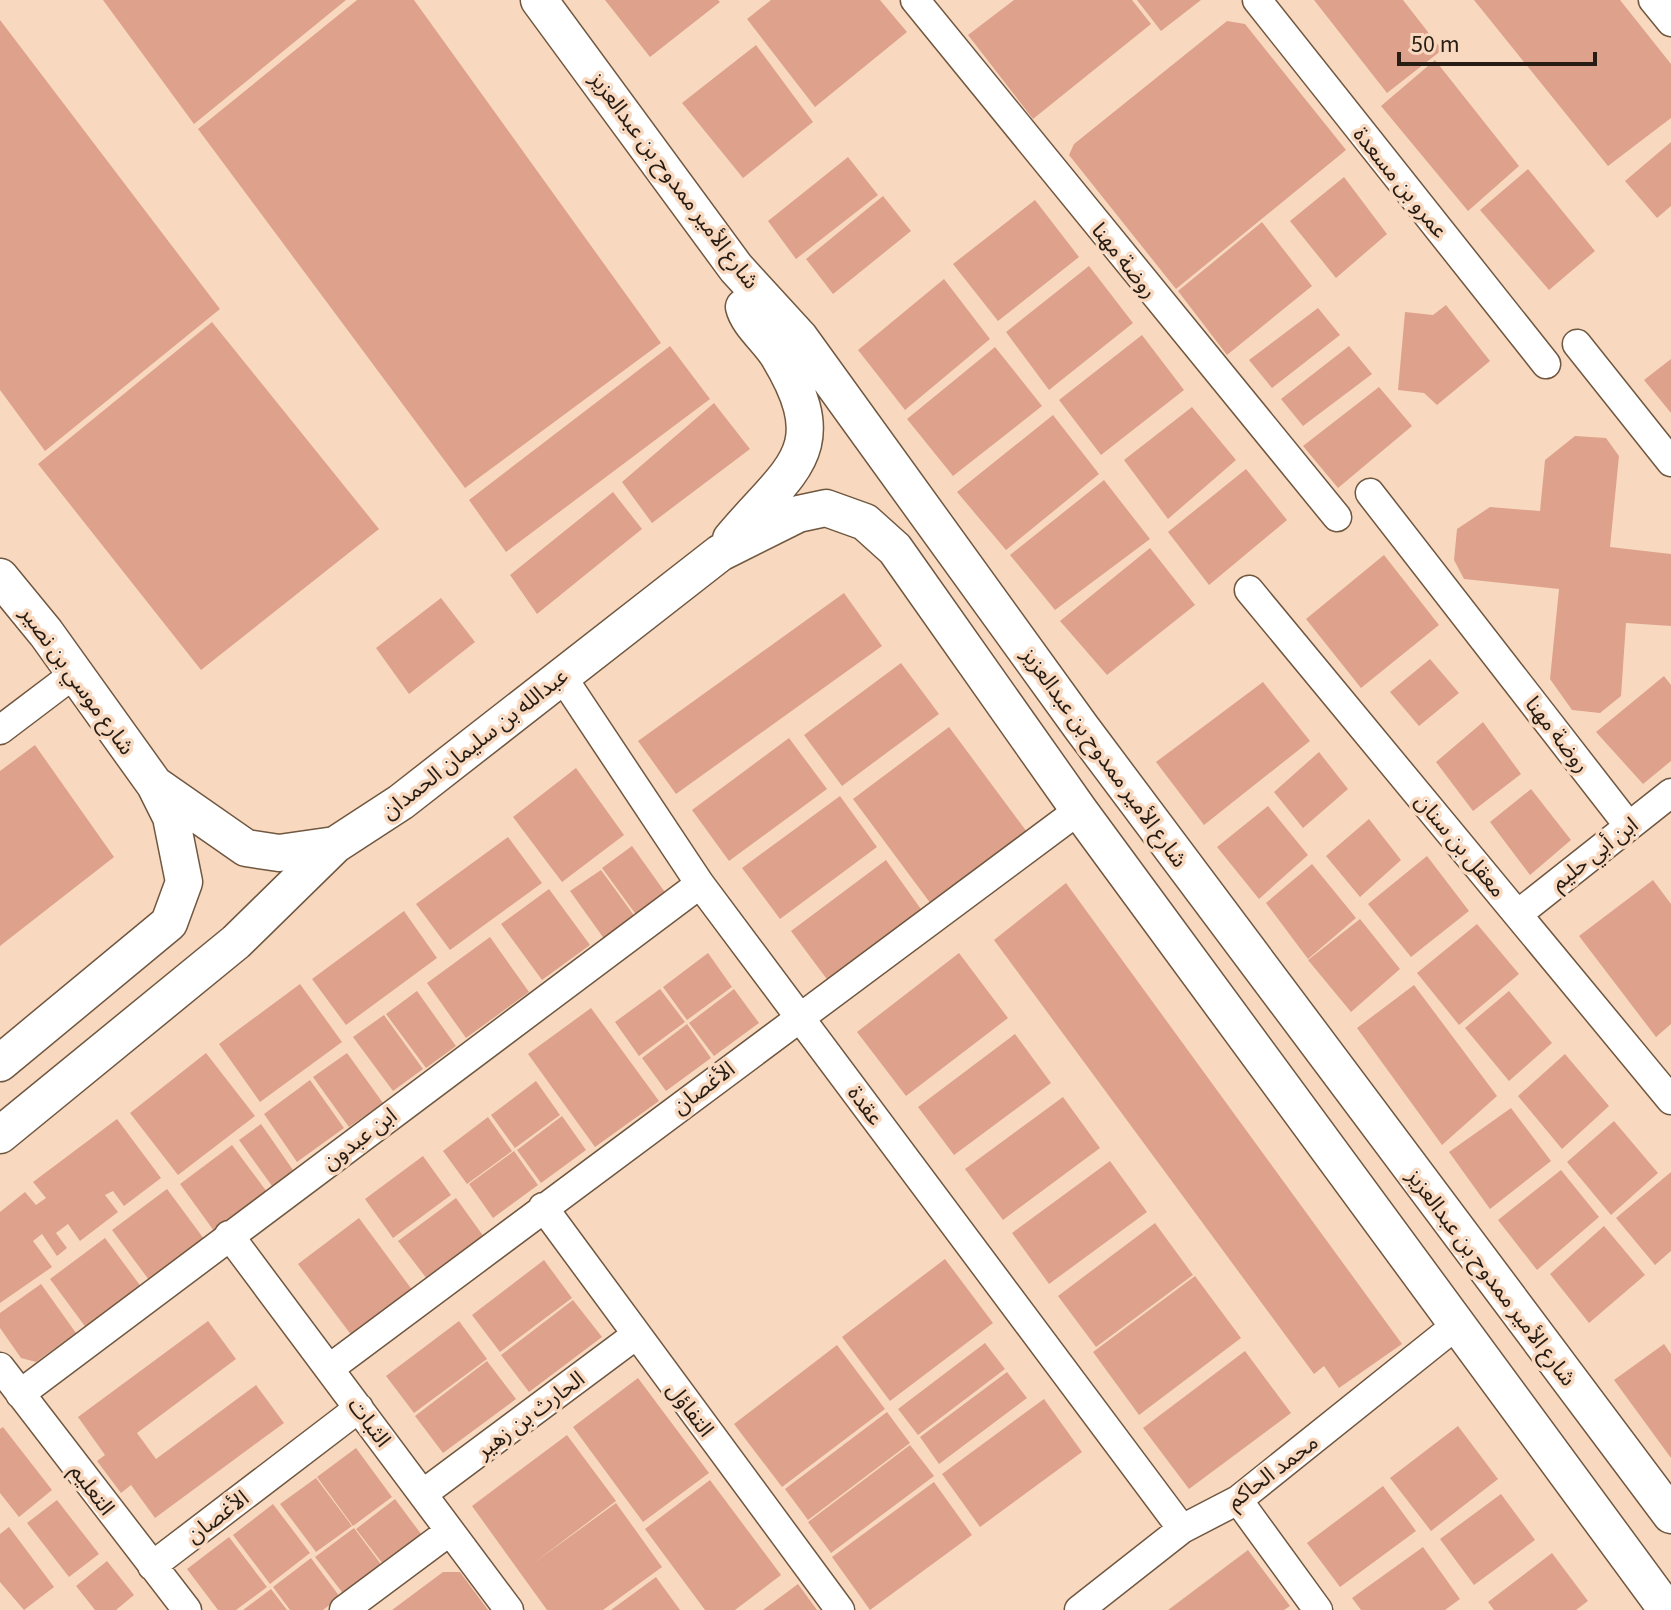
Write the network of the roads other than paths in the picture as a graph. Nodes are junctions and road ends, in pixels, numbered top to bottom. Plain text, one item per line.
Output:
1 (539, 0) edge
2 (915, 0) edge
3 (1257, 0) edge
4 (1653, 0) edge
5 (1671, 22) edge
6 (736, 268) junction
7 (1577, 344) dead end
8 (1546, 364) dead end
9 (1671, 462) edge
10 (1370, 493) dead end
11 (1337, 517) dead end
12 (720, 553) junction
13 (0, 577) edge
14 (1249, 590) dead end
15 (74, 674) junction
16 (561, 675) junction
17 (0, 730) edge
18 (155, 785) junction
19 (1671, 793) edge
20 (1079, 810) junction
21 (1628, 825) junction
22 (335, 845) junction
23 (700, 884) junction
24 (1518, 914) junction
25 (799, 1015) junction
26 (0, 1063) edge
27 (1671, 1100) edge
28 (0, 1135) edge
29 (543, 1207) junction
30 (229, 1235) junction
31 (1459, 1323) junction
32 (636, 1335) junction
33 (0, 1367) edge
34 (330, 1368) junction
35 (20, 1394) junction
36 (359, 1408) junction
37 (424, 1493) junction
38 (1238, 1500) junction
39 (1671, 1515) edge
40 (1182, 1529) junction
41 (450, 1531) junction
42 (152, 1566) junction
43 (187, 1610) edge
44 (344, 1610) edge
45 (509, 1610) edge
46 (840, 1610) edge
47 (1079, 1610) edge
48 (1318, 1610) edge
49 (1667, 1610) edge

1 - 6 street, شارع الأمير ممدوح بن عبدالعزيز
2 - 11 street, روضة مهنا
3 - 8 street, عمرو بن مسعدة
4 - 5 street
6 - 12 street
6 - 39 street, شارع الأمير ممدوح بن عبدالعزيز
7 - 9 street
10 - 21 street, روضة مهنا
12 - 16 street, عبدالله بن سليمان الحمدان
12 - 20 street
13 - 15 street, شارع موسي بن نصير
14 - 24 street, معقل بن سنان
15 - 17 street
15 - 18 street, شارع موسي بن نصير
16 - 22 street, عبدالله بن سليمان الحمدان
16 - 23 street, عقدة
18 - 22 street
18 - 26 street
19 - 21 street, ابن أبي حليم
20 - 25 street, الأغصان
20 - 31 street
21 - 24 street, ابن أبي حليم
22 - 28 street, عبدالله بن سليمان الحمدان
23 - 25 street, عقدة
23 - 30 street, ابن عبدون
24 - 27 street, معقل بن سنان
25 - 29 street, الأغصان
25 - 40 street, عقدة
29 - 32 street, التفاؤل
29 - 34 street, الأغصان
30 - 34 street, الثبات
30 - 35 street, ابن عبدون
31 - 38 street, محمد الحاكم
31 - 49 street
32 - 37 street, الحارث بن زهير
32 - 46 street, التفاؤل
33 - 35 street, التعليم
34 - 36 street, الثبات
35 - 42 street, التعليم
36 - 37 street, الثبات
36 - 42 street, الأغصان
37 - 41 street, الثبات
38 - 40 street, محمد الحاكم
38 - 48 street
40 - 47 street, محمد الحاكم
41 - 44 street
41 - 45 street, الثبات
42 - 43 street, التعليم

